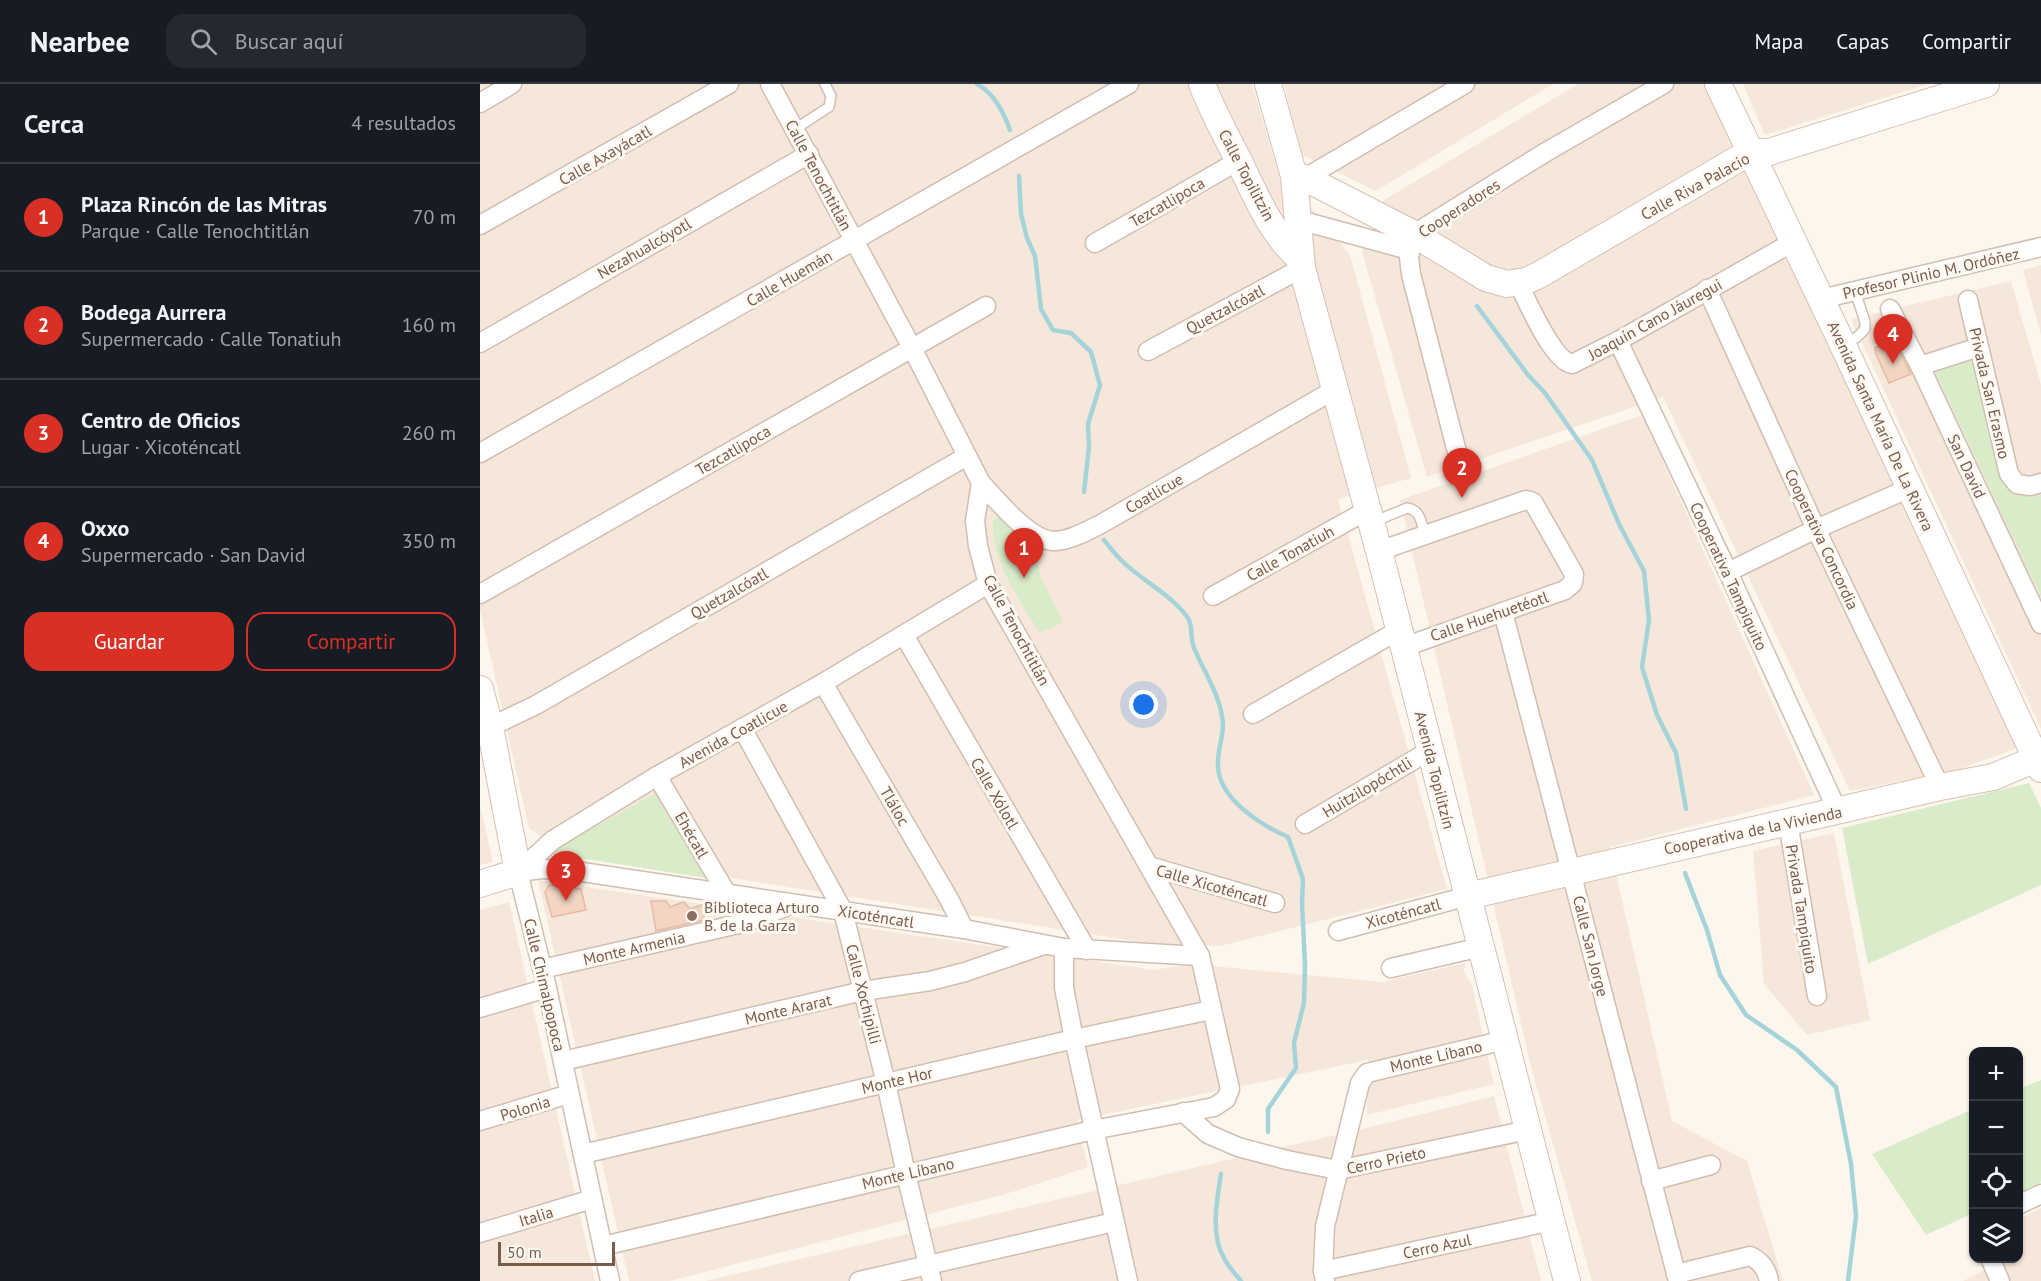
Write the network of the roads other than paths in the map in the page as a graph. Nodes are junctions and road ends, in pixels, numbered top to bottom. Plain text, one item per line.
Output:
1 (512, 84) edge
2 (729, 84) edge
3 (770, 84) edge
4 (825, 84) edge
5 (1129, 84) edge
6 (1202, 84) edge
7 (1465, 84) edge
8 (1664, 84) edge
9 (1718, 84) edge
10 (1986, 84) edge
11 (1270, 85) edge
12 (1947, 90) edge
13 (480, 103) edge
14 (795, 129) junction
15 (1750, 152) junction
16 (809, 154) junction
17 (1239, 161) junction
18 (1300, 177) junction
19 (1299, 220) junction
20 (480, 225) edge
21 (854, 241) junction
22 (1412, 242) junction
23 (1792, 242) junction
24 (1095, 243) dead end
25 (2041, 246) edge
26 (1301, 264) junction
27 (1518, 283) junction
28 (1707, 289) junction
29 (1855, 291) junction
30 (1821, 299) junction
31 (1968, 300) dead end
32 (986, 306) dead end
33 (1890, 309) dead end
34 (1618, 341) junction
35 (1841, 341) junction
36 (480, 343) edge
37 (1979, 347) junction
38 (912, 348) junction
39 (1148, 351) dead end
40 (1920, 366) junction
41 (1334, 390) junction
42 (1457, 452) dead end
43 (480, 453) edge
44 (967, 456) junction
45 (981, 483) junction
46 (2041, 483) edge
47 (1910, 488) junction
48 (1368, 517) junction
49 (1816, 529) junction
50 (1425, 534) junction
51 (1379, 551) junction
52 (1728, 572) junction
53 (988, 584) junction
54 (480, 594) edge
55 (1213, 596) dead end
56 (1503, 612) junction
57 (2041, 624) edge
58 (904, 635) junction
59 (1402, 638) junction
60 (823, 683) junction
61 (480, 689) edge
62 (1253, 714) dead end
63 (742, 728) junction
64 (488, 741) edge
65 (1429, 751) junction
66 (2040, 762) edge
67 (657, 776) junction
68 (1940, 788) junction
69 (1838, 812) junction
70 (1788, 822) junction
71 (1305, 824) dead end
72 (1149, 867) junction
73 (1572, 871) junction
74 (518, 872) junction
75 (480, 884) edge
76 (727, 894) junction
77 (1468, 896) junction
78 (794, 903) junction
79 (1275, 903) dead end
80 (843, 911) junction
81 (964, 929) junction
82 (1338, 931) dead end
83 (1055, 946) junction
84 (1481, 947) junction
85 (1087, 950) junction
86 (1200, 956) junction
87 (1391, 968) dead end
88 (542, 969) junction
89 (547, 988) junction
90 (863, 992) junction
91 (1817, 996) dead end
92 (480, 1008) edge
93 (1211, 1010) junction
94 (1074, 1039) junction
95 (1505, 1040) junction
96 (563, 1061) junction
97 (886, 1083) junction
98 (570, 1094) junction
99 (1214, 1107) joint
100 (1183, 1112) junction
101 (480, 1121) edge
102 (1094, 1130) junction
103 (1528, 1130) junction
104 (583, 1154) junction
105 (1712, 1165) dead end
106 (1338, 1170) junction
107 (906, 1174) junction
108 (1651, 1181) junction
109 (2041, 1194) edge
110 (592, 1199) junction
111 (2023, 1203) edge
112 (1551, 1221) junction
113 (1114, 1222) junction
114 (480, 1233) edge
115 (603, 1246) junction
116 (1992, 1263) edge
117 (930, 1273) edge
118 (1324, 1276) edge
119 (1677, 1278) edge
120 (610, 1281) edge
121 (859, 1281) edge
122 (1128, 1281) edge
123 (1567, 1281) edge
124 (1769, 1281) edge
125 (2000, 1281) edge

1 - 13 street
2 - 20 street, Calle Axayácatl
3 - 14 street, Calle Tenochtitlán
4 - 14 lane
5 - 21 street, Calle Huemán
6 - 17 street, Calle Topilitzin
7 - 18 street
8 - 22 street, Cooperadores
9 - 15 street, Avenida Santa María De La Rivera
10 - 12 street, Calle Riva Palacio
11 - 18 street
12 - 15 street, Calle Riva Palacio
14 - 16 street, Calle Tenochtitlán
15 - 23 street, Avenida Santa María De La Rivera
15 - 27 street, Calle Riva Palacio
16 - 21 street, Calle Tenochtitlán
16 - 36 street, Nezahualcóyotl
17 - 24 street, Tezcatlipoca
17 - 26 street, Calle Topilitzin
18 - 19 street
18 - 22 street
19 - 22 street
19 - 26 street
21 - 38 street, Calle Tenochtitlán
21 - 43 street, Calle Huemán
22 - 27 street
22 - 42 street, Cooperadores
23 - 28 street, Joaquín Cano Jáuregui
23 - 30 street, Avenida Santa María De La Rivera
25 - 29 street, Profesor Plinio M. Ordóñez
26 - 39 street, Quetzalcóatl
26 - 41 street, Avenida Topilitzín
27 - 34 street, Joaquín Cano Jáuregui
28 - 34 street, Joaquín Cano Jáuregui
28 - 49 street, Cooperativa Concordia
29 - 30 street, Profesor Plinio M. Ordóñez
29 - 35 lane
30 - 35 street, Avenida Santa María De La Rivera
31 - 37 street, Privada San Erasmo
32 - 38 street, Tezcatlipoca
33 - 40 street, San David
34 - 52 street, Cooperativa Tampiquito
35 - 47 street, Avenida Santa María De La Rivera
37 - 40 street
37 - 46 street, Privada San Erasmo
38 - 44 street, Calle Tenochtitlán
38 - 54 street, Tezcatlipoca
40 - 57 street, San David
41 - 45 street, Coatlicue
41 - 48 street, Avenida Topilitzín
44 - 45 street, Calle Tenochtitlán
44 - 64 street, Quetzalcóatl
45 - 53 street, Calle Tenochtitlán
47 - 49 street
47 - 66 street, Avenida Santa María De La Rivera
48 - 50 lane
48 - 51 street, Avenida Topilitzín
48 - 55 street, Calle Tonatiuh
49 - 52 street
49 - 68 street, Cooperativa Concordia
50 - 51 street
50 - 56 street, Calle Huehuetéotl
51 - 59 street, Avenida Topilitzín
52 - 69 street, Cooperativa Tampiquito
53 - 58 street, Avenida Coatlicue
53 - 72 street, Calle Tenochtitlán
56 - 59 street, Calle Huehuetéotl
56 - 73 street, Calle San Jorge
58 - 60 street, Avenida Coatlicue
58 - 85 street, Calle Xólotl
59 - 62 street, Calle Huehuetéotl
59 - 65 street, Avenida Topilitzín
60 - 63 street, Avenida Coatlicue
60 - 81 street, Tláloc
61 - 64 street, Calle Chimalpopoca
63 - 67 street, Avenida Coatlicue
63 - 80 street, Calle Xochipilli
64 - 74 street, Calle Chimalpopoca
65 - 71 street, Huitzilopóchtli
65 - 77 street, Avenida Topilitzín
66 - 68 street, Cooperativa de la Vivienda
67 - 74 street, Avenida Coatlicue
67 - 76 street, Ehécatl
68 - 69 street, Cooperativa de la Vivienda
69 - 70 street, Cooperativa de la Vivienda
70 - 73 street, Cooperativa de la Vivienda
70 - 91 street, Privada Tampiquito
72 - 79 street, Calle Xicoténcatl
72 - 86 street, Calle Tenochtitlán
73 - 77 street, Cooperativa de la Vivienda
73 - 108 street, Calle San Jorge
74 - 75 street, Avenida Coatlicue
74 - 76 street, Xicoténcatl
74 - 88 street, Calle Chimalpopoca
76 - 78 street, Xicoténcatl
77 - 82 street, Xicoténcatl
77 - 84 street, Avenida Topilitzín
78 - 80 street, Xicoténcatl
78 - 88 street, Monte Armenia
80 - 81 street, Xicoténcatl
80 - 90 street, Calle Xochipilli
81 - 83 street, Xicoténcatl
83 - 85 street, Xicoténcatl
83 - 90 street, Monte Ararat
83 - 94 street
84 - 87 street
84 - 95 street, Avenida Topilitzín
85 - 86 street, Xicoténcatl
86 - 93 street, Calle Tenochtitlán
88 - 89 street, Calle Chimalpopoca
89 - 92 street
89 - 96 street, Calle Chimalpopoca
90 - 96 street, Monte Ararat
90 - 97 street, Calle Xochipilli
93 - 94 street, Monte Hor
93 - 99 street, Calle Tenochtitlán
94 - 97 street, Monte Hor
94 - 102 street
95 - 103 street, Avenida Topilitzín
95 - 106 street, Monte Líbano
96 - 98 street, Calle Chimalpopoca
97 - 104 street, Monte Hor
97 - 107 street, Calle Xochipilli
98 - 101 street, Polonia
98 - 104 street, Calle Chimalpopoca
99 - 100 street, Monte Líbano
100 - 102 street, Monte Líbano
100 - 106 street, Cerro Prieto
102 - 107 street, Monte Líbano
102 - 113 street
103 - 106 street, Cerro Prieto
103 - 112 street, Avenida Topilitzín
104 - 110 street, Calle Chimalpopoca
105 - 108 street
106 - 118 street
107 - 115 street, Monte Líbano
107 - 117 street, Calle Xochipilli
108 - 119 street, Calle San Jorge
109 - 111 street
110 - 114 street, Italia
110 - 115 street, Calle Chimalpopoca
112 - 118 street, Cerro Azul
112 - 123 street, Avenida Topilitzín
113 - 117 street
113 - 122 street
115 - 120 street, Calle Chimalpopoca
116 - 125 street
117 - 121 street
119 - 124 street

